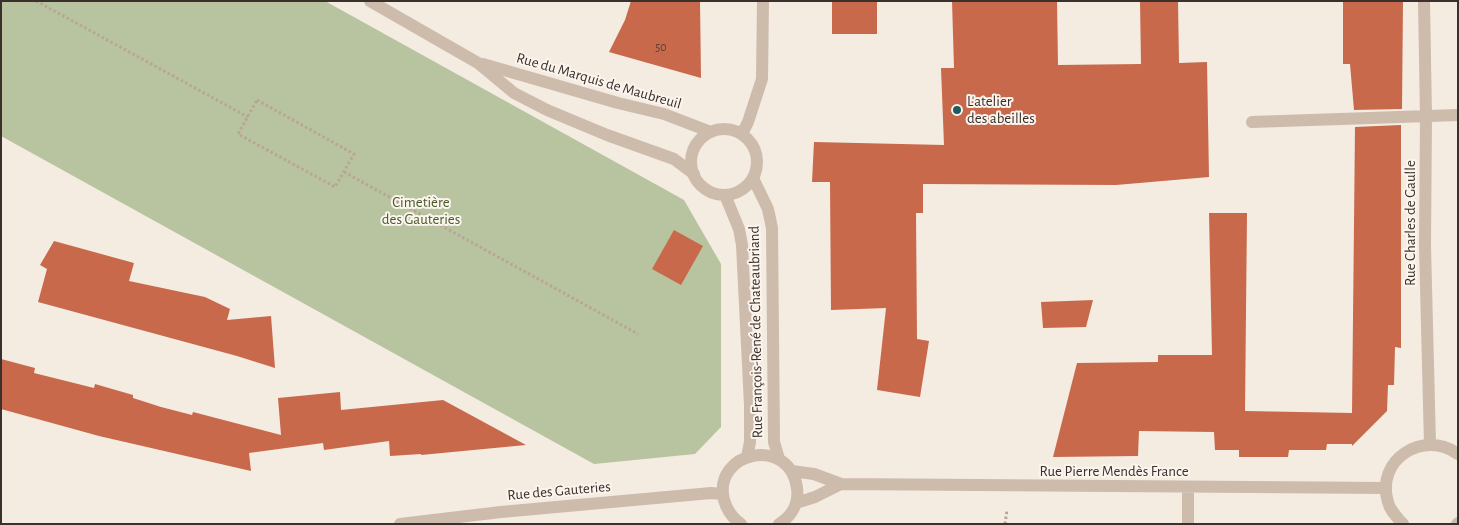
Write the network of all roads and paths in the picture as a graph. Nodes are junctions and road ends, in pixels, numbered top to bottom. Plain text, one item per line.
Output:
1 (36, 1) edge
2 (370, 1) edge
3 (763, 1) edge
4 (1424, 1) edge
5 (478, 63) junction
6 (1458, 115) edge
7 (248, 117) junction
8 (1426, 117) junction
9 (1252, 122) dead end
10 (711, 132) junction
11 (742, 134) junction
12 (344, 172) junction
13 (694, 174) junction
14 (753, 178) junction
15 (725, 195) junction
16 (638, 334) dead end
17 (1430, 444) junction
18 (1458, 454) edge
19 (747, 457) junction
20 (779, 459) junction
21 (792, 471) junction
22 (841, 484) junction
23 (1188, 487) junction
24 (1386, 488) junction
25 (722, 494) junction
26 (796, 503) junction
27 (400, 524) edge
28 (741, 524) edge
29 (780, 524) edge
30 (1188, 524) edge
31 (1403, 524) edge

1 - 7 path
2 - 5 street, Rue du Marquis de Maubreuil
3 - 11 street
4 - 8 street, Rue Charles de Gaulle
5 - 10 street, Rue du Marquis de Maubreuil
5 - 13 street, Rue du Marquis de Maubreuil
6 - 8 street
7 - 12 path
7 - 12 path
8 - 9 street
8 - 17 street, Rue Charles de Gaulle
10 - 11 street
10 - 13 street
11 - 14 street
12 - 16 path
13 - 15 street
14 - 15 street
14 - 20 street, Rue François-René de Chateaubriand
15 - 19 street, Rue François-René de Chateaubriand
17 - 18 street
17 - 24 street
19 - 20 street
19 - 25 street
20 - 21 street
21 - 22 street, Rue Pierre Mendès France
21 - 26 street
22 - 23 street, Rue Pierre Mendès France
22 - 26 street, Rue Pierre Mendès France
23 - 24 street, Rue Pierre Mendès France
23 - 30 street
24 - 31 street
25 - 27 street, Rue des Gauteries
25 - 28 street
26 - 29 street

